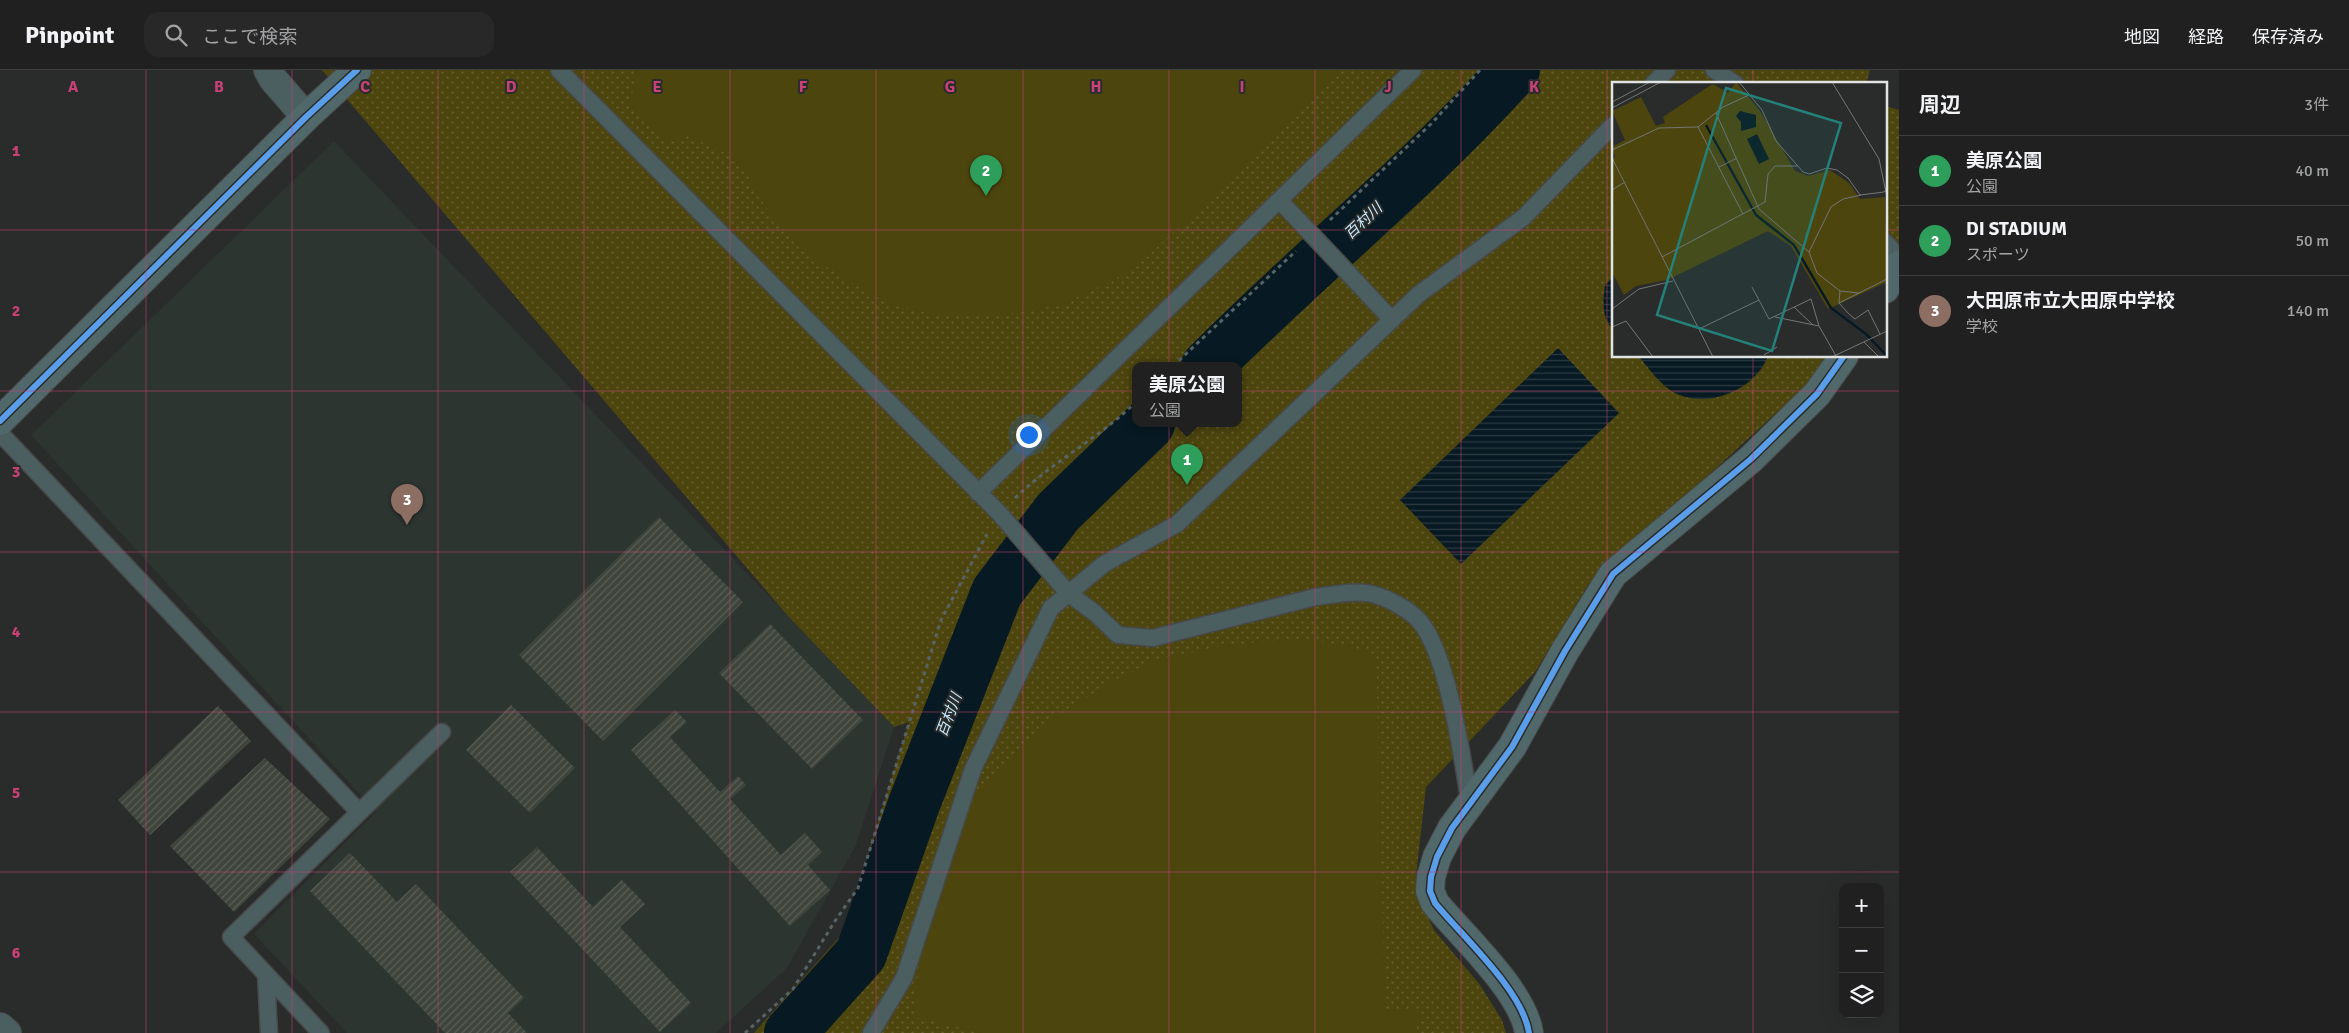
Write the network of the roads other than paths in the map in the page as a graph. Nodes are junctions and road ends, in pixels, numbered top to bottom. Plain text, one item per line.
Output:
1 (268, 70) edge
2 (356, 70) edge
3 (559, 70) edge
4 (1413, 70) edge
5 (1667, 70) edge
6 (1714, 70) edge
7 (1655, 82) edge
8 (1733, 82) edge
9 (306, 116) junction
10 (1612, 127) edge
11 (1279, 200) junction
12 (1886, 243) edge
13 (1899, 257) edge
14 (1899, 265) edge
15 (1886, 287) edge
16 (1391, 319) junction
17 (1843, 358) edge
18 (0, 421) edge
19 (0, 433) edge
20 (978, 493) junction
21 (1068, 593) junction
22 (442, 732) dead end
23 (1470, 804) junction
24 (359, 812) junction
25 (266, 974) junction
26 (0, 1027) edge
27 (7, 1033) edge
28 (269, 1033) edge
29 (321, 1033) edge
30 (871, 1033) edge
31 (1529, 1033) edge

1 - 9 street
2 - 9 street
3 - 20 lane
4 - 11 lane
5 - 7 lane
6 - 8 lane
9 - 18 street
10 - 16 lane
11 - 16 lane, bridge
11 - 20 lane
12 - 13 lane
14 - 15 street
16 - 21 lane
17 - 23 street
19 - 24 lane
20 - 21 lane
21 - 23 lane
21 - 30 lane
22 - 24 lane
23 - 31 street
24 - 25 lane
25 - 28 lane
25 - 29 lane
26 - 27 street

